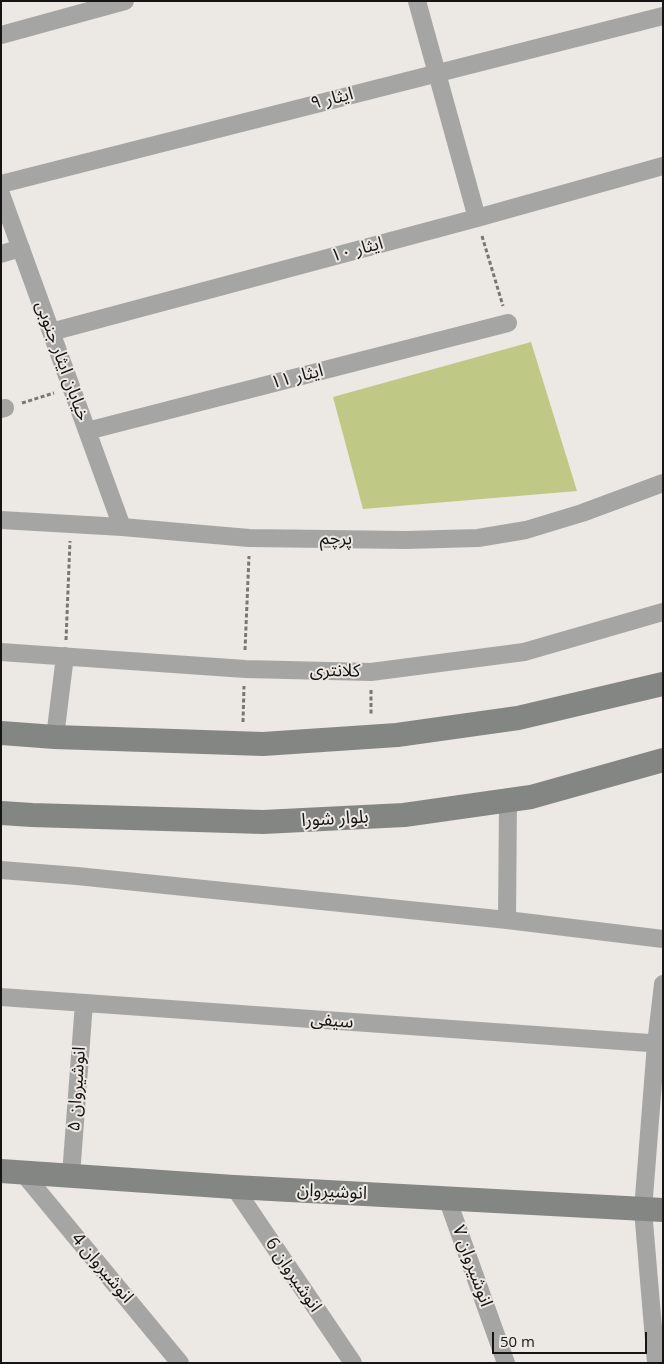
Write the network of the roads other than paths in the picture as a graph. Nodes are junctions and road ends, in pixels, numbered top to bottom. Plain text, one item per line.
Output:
1 (125, 1) edge
2 (417, 1) edge
3 (663, 16) edge
4 (1, 35) edge
5 (437, 73) junction
6 (663, 166) edge
7 (1, 184) edge
8 (1, 194) edge
9 (477, 218) junction
10 (21, 248) junction
11 (1, 254) edge
12 (508, 323) road end
13 (51, 332) junction
14 (87, 430) junction
15 (663, 484) edge
16 (1, 520) edge
17 (122, 527) junction
18 (663, 612) edge
19 (1, 652) edge
20 (65, 656) junction
21 (663, 684) edge
22 (1, 733) edge
23 (55, 737) junction
24 (663, 760) edge
25 (508, 800) junction
26 (1, 813) edge
27 (1, 870) edge
28 (507, 920) junction
29 (663, 939) edge
30 (663, 984) edge
31 (1, 997) edge
32 (84, 1003) junction
33 (659, 1044) edge
34 (12, 1172) edge
35 (71, 1176) junction
36 (234, 1187) junction
37 (447, 1198) junction
38 (653, 1210) edge
39 (180, 1363) edge
40 (353, 1363) edge
41 (506, 1363) edge
42 (656, 1363) edge

1 - 4 street
2 - 5 street
3 - 5 street, ایثار ۹
5 - 7 street, ایثار ۹
5 - 9 street
6 - 9 street, ایثار ۱۰
8 - 10 street, خیابان ایثار جنوبی
9 - 13 street, ایثار ۱۰
10 - 11 street
10 - 13 street, خیابان ایثار جنوبی
12 - 14 street, ایثار ۱۱
13 - 14 street, خیابان ایثار جنوبی
14 - 17 street, خیابان ایثار جنوبی
15 - 17 street, پرچم
16 - 17 street, پرچم
18 - 20 street, کلانتری
19 - 20 street, کلانتری
20 - 23 street
21 - 23 main road
22 - 23 main road
24 - 25 main road, بلوار شورا
25 - 26 main road, بلوار شورا
25 - 28 street
27 - 28 street
28 - 29 street
30 - 33 street
31 - 32 street, سیفی
32 - 33 street, سیفی
32 - 35 street, انوشیروان ۵
33 - 38 street
34 - 35 main road, انوشیروان
34 - 39 street, انوشیروان 4
35 - 36 main road, انوشیروان
36 - 37 main road, انوشیروان
36 - 40 street, انوشیروان 6
37 - 38 main road, انوشیروان
37 - 41 street, انوشیروان ۷
38 - 42 street

